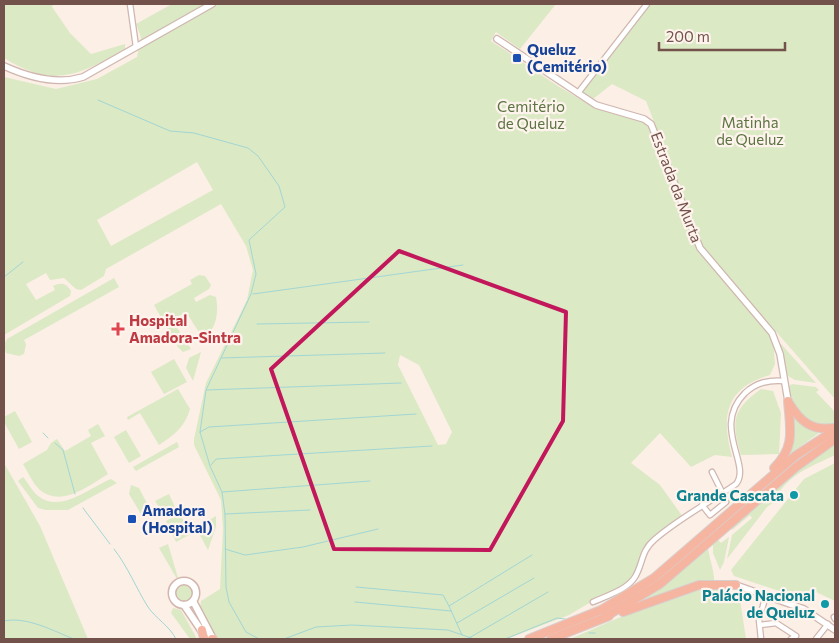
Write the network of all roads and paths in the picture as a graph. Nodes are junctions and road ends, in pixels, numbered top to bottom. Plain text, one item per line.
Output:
1 (130, 4) edge
2 (212, 4) edge
3 (648, 4) edge
4 (497, 38) dead end
5 (136, 47) junction
6 (4, 66) edge
7 (578, 93) junction
8 (784, 381) junction
9 (788, 401) junction
10 (835, 429) edge
11 (835, 439) edge
12 (712, 472) dead end
13 (710, 496) dead end
14 (750, 496) junction
15 (726, 502) dead end
16 (702, 505) junction
17 (736, 585) joint
18 (766, 596) junction
19 (193, 601) junction
20 (593, 602) dead end
21 (184, 605) junction
22 (605, 617) junction
23 (828, 624) junction
24 (760, 626) junction
25 (202, 630) joint
26 (835, 630) edge
27 (803, 636) dead end
28 (793, 638) edge
29 (205, 639) edge
30 (212, 639) edge
31 (529, 639) edge
32 (551, 639) edge
33 (761, 639) edge
34 (816, 639) edge

1 - 5 street
2 - 5 street
3 - 7 street
4 - 7 street, Estrada da Murta
5 - 6 street
7 - 8 street, Estrada da Murta
8 - 9 street, Estrada da Murta
8 - 16 street
9 - 10 highway
9 - 14 highway
10 - 14 highway
11 - 22 highway
12 - 13 street
14 - 31 highway
15 - 16 street
16 - 20 street
17 - 18 street
17 - 22 highway
18 - 23 street
18 - 24 street
19 - 21 main road
19 - 21 main road
19 - 30 main road
21 - 25 main road
22 - 32 highway
23 - 26 street
23 - 34 street
24 - 28 street
24 - 33 street
25 - 29 highway
27 - 28 street

